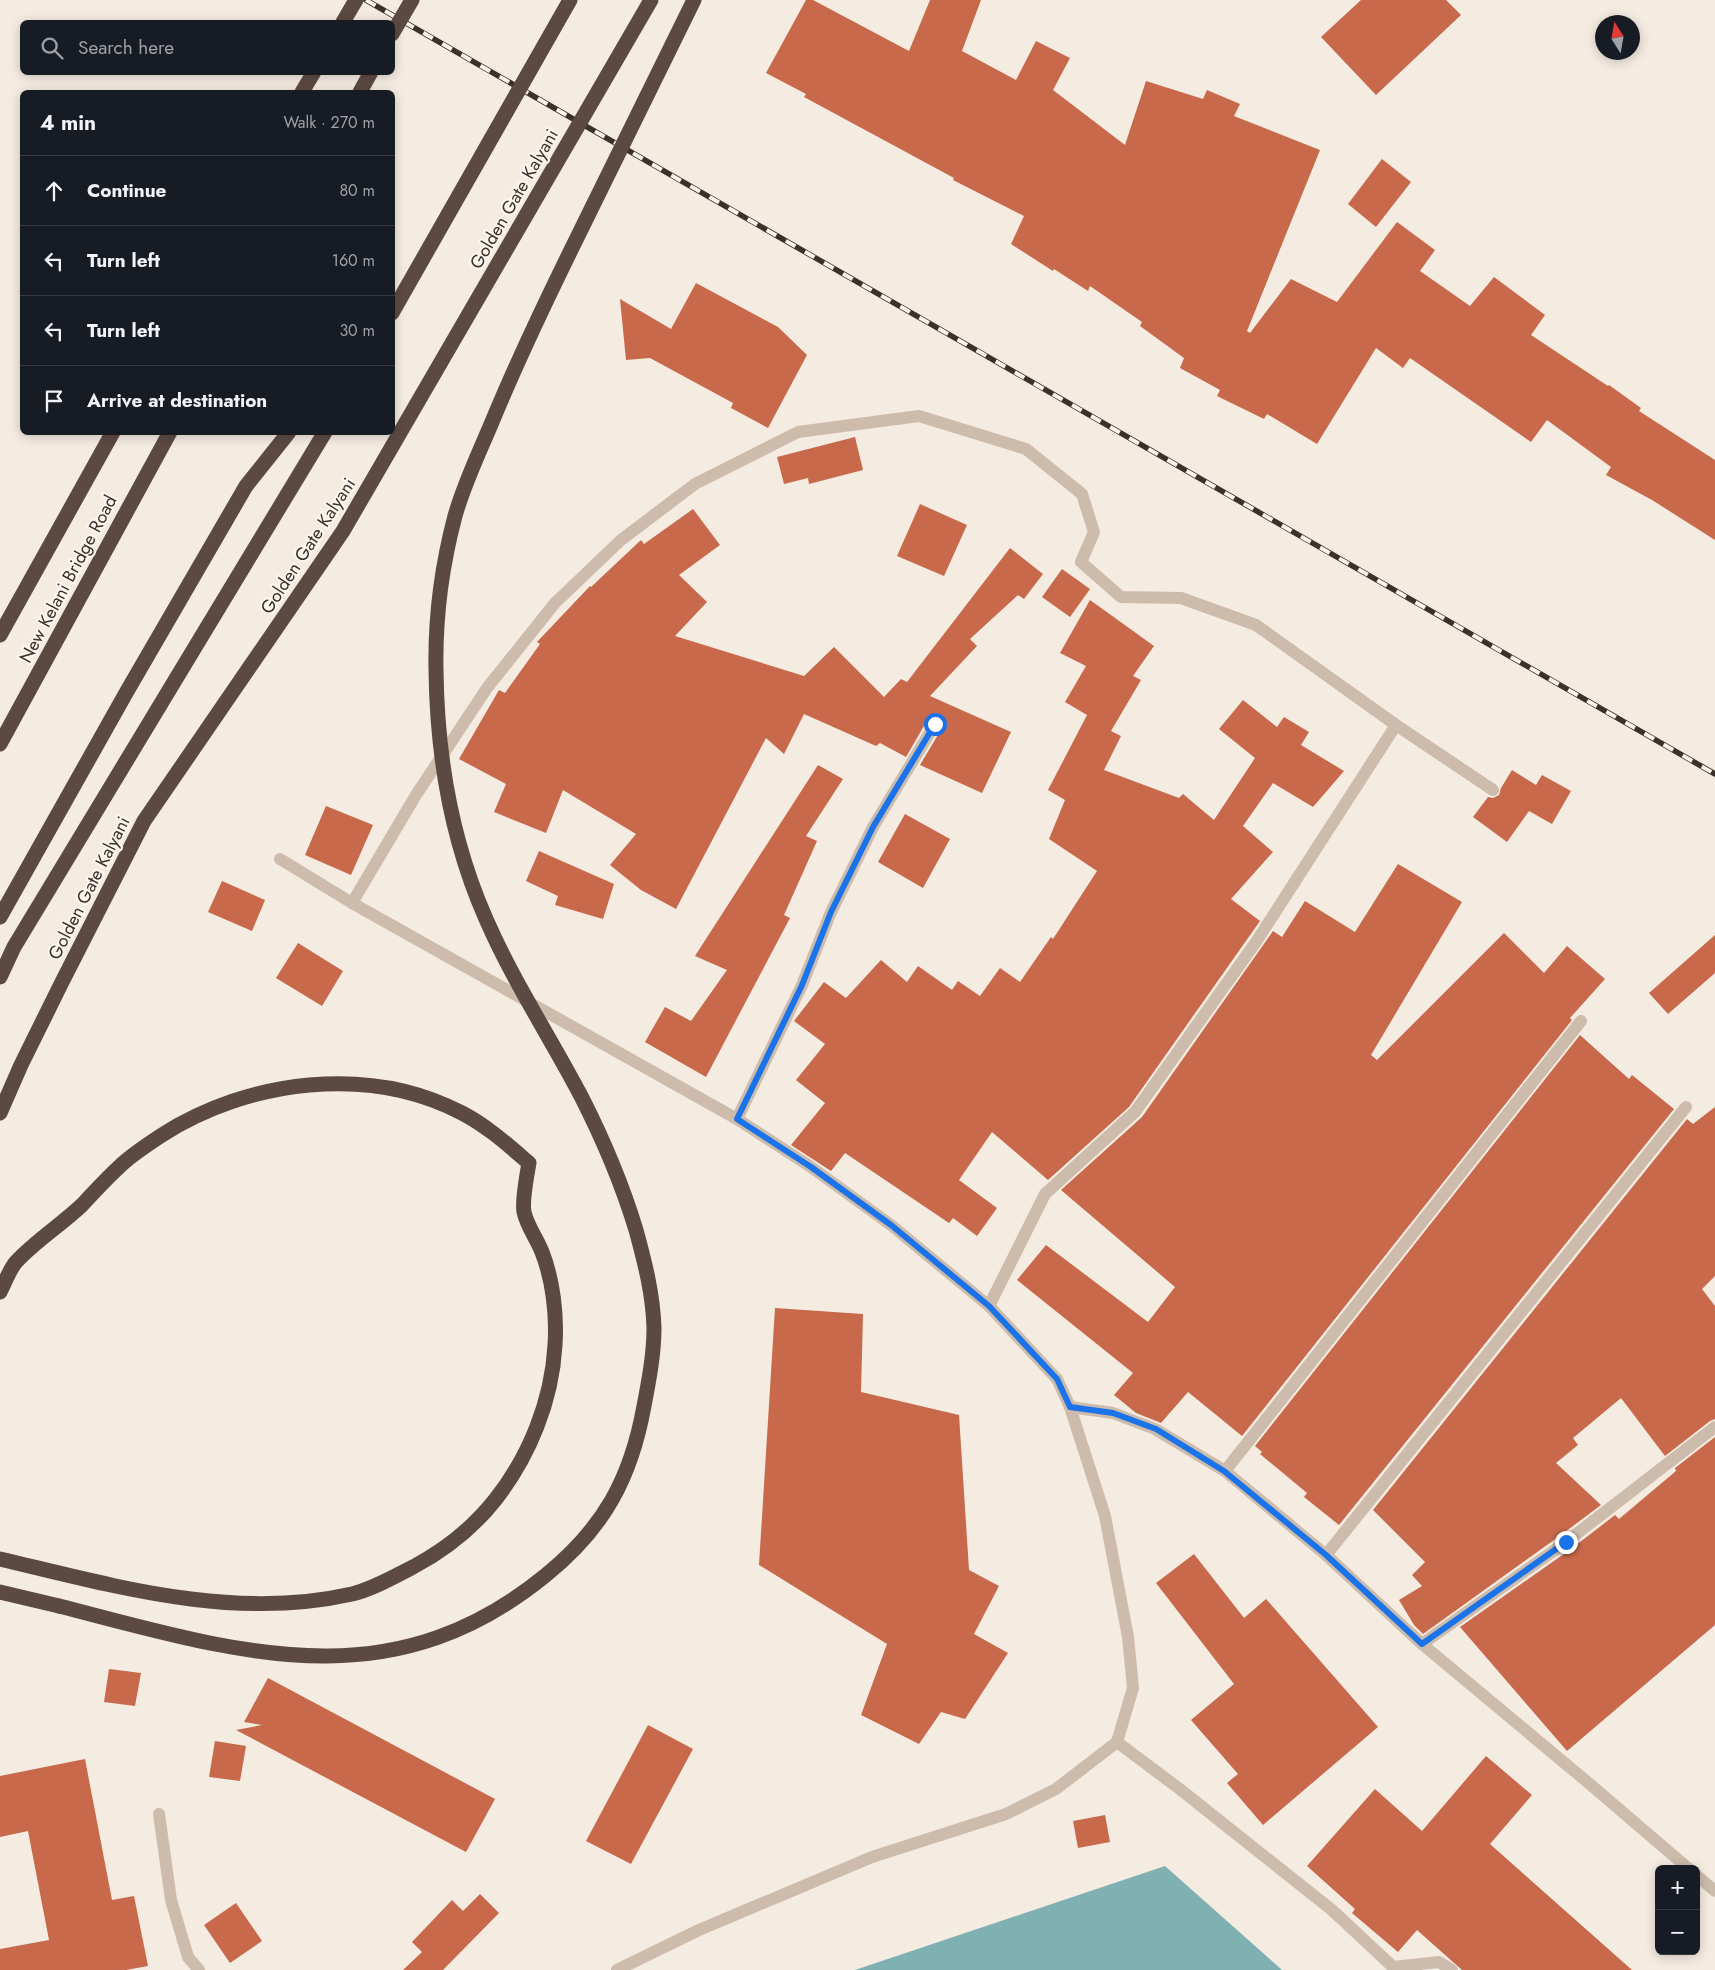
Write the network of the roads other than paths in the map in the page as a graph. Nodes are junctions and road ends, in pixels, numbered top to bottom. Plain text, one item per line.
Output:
1 (356, 0) edge
2 (412, 0) edge
3 (570, 0) edge
4 (651, 0) edge
5 (694, 0) edge
6 (343, 20) edge
7 (395, 29) edge
8 (312, 75) edge
9 (369, 75) edge
10 (303, 90) edge
11 (361, 90) edge
12 (404, 292) junction
13 (395, 303) edge
14 (395, 308) edge
15 (111, 435) edge
16 (168, 435) edge
17 (288, 435) edge
18 (323, 435) edge
19 (0, 635) edge
20 (935, 724) dead end
21 (1396, 725) junction
22 (0, 744) edge
23 (1494, 790) dead end
24 (280, 859) dead end
25 (352, 903) junction
26 (0, 917) edge
27 (0, 977) edge
28 (1581, 1021) dead end
29 (1686, 1107) dead end
30 (0, 1113) edge
31 (737, 1119) junction
32 (0, 1292) edge
33 (989, 1306) junction
34 (1070, 1407) junction
35 (1715, 1427) edge
36 (1224, 1471) junction
37 (1326, 1555) junction
38 (0, 1559) edge
39 (0, 1592) edge
40 (1422, 1644) junction
41 (1118, 1742) junction
42 (159, 1814) dead end
43 (1684, 1865) edge
44 (1700, 1878) edge
45 (1715, 1891) edge
46 (199, 1970) edge
47 (617, 1970) edge
48 (1452, 1970) edge

1 - 6 highway
2 - 7 highway, bridge
3 - 12 highway, bridge
4 - 30 highway, Golden Gate Kalyani, bridge
5 - 39 highway, bridge
8 - 10 highway
9 - 11 highway
12 - 13 highway, bridge
12 - 14 highway, bridge
15 - 19 highway, New Kelani Bridge Road
16 - 22 highway, New Kelani Bridge Road
17 - 26 highway
18 - 27 highway, Golden Gate Kalyani
20 - 31 street
21 - 23 street
21 - 25 street
21 - 33 street
24 - 25 street
25 - 31 street
28 - 36 street
29 - 37 street
31 - 33 street
32 - 38 highway
33 - 34 street
34 - 36 street
34 - 41 street
35 - 40 street
36 - 37 street
37 - 40 street
40 - 43 street
41 - 47 street
41 - 48 street
42 - 46 street
44 - 45 street

